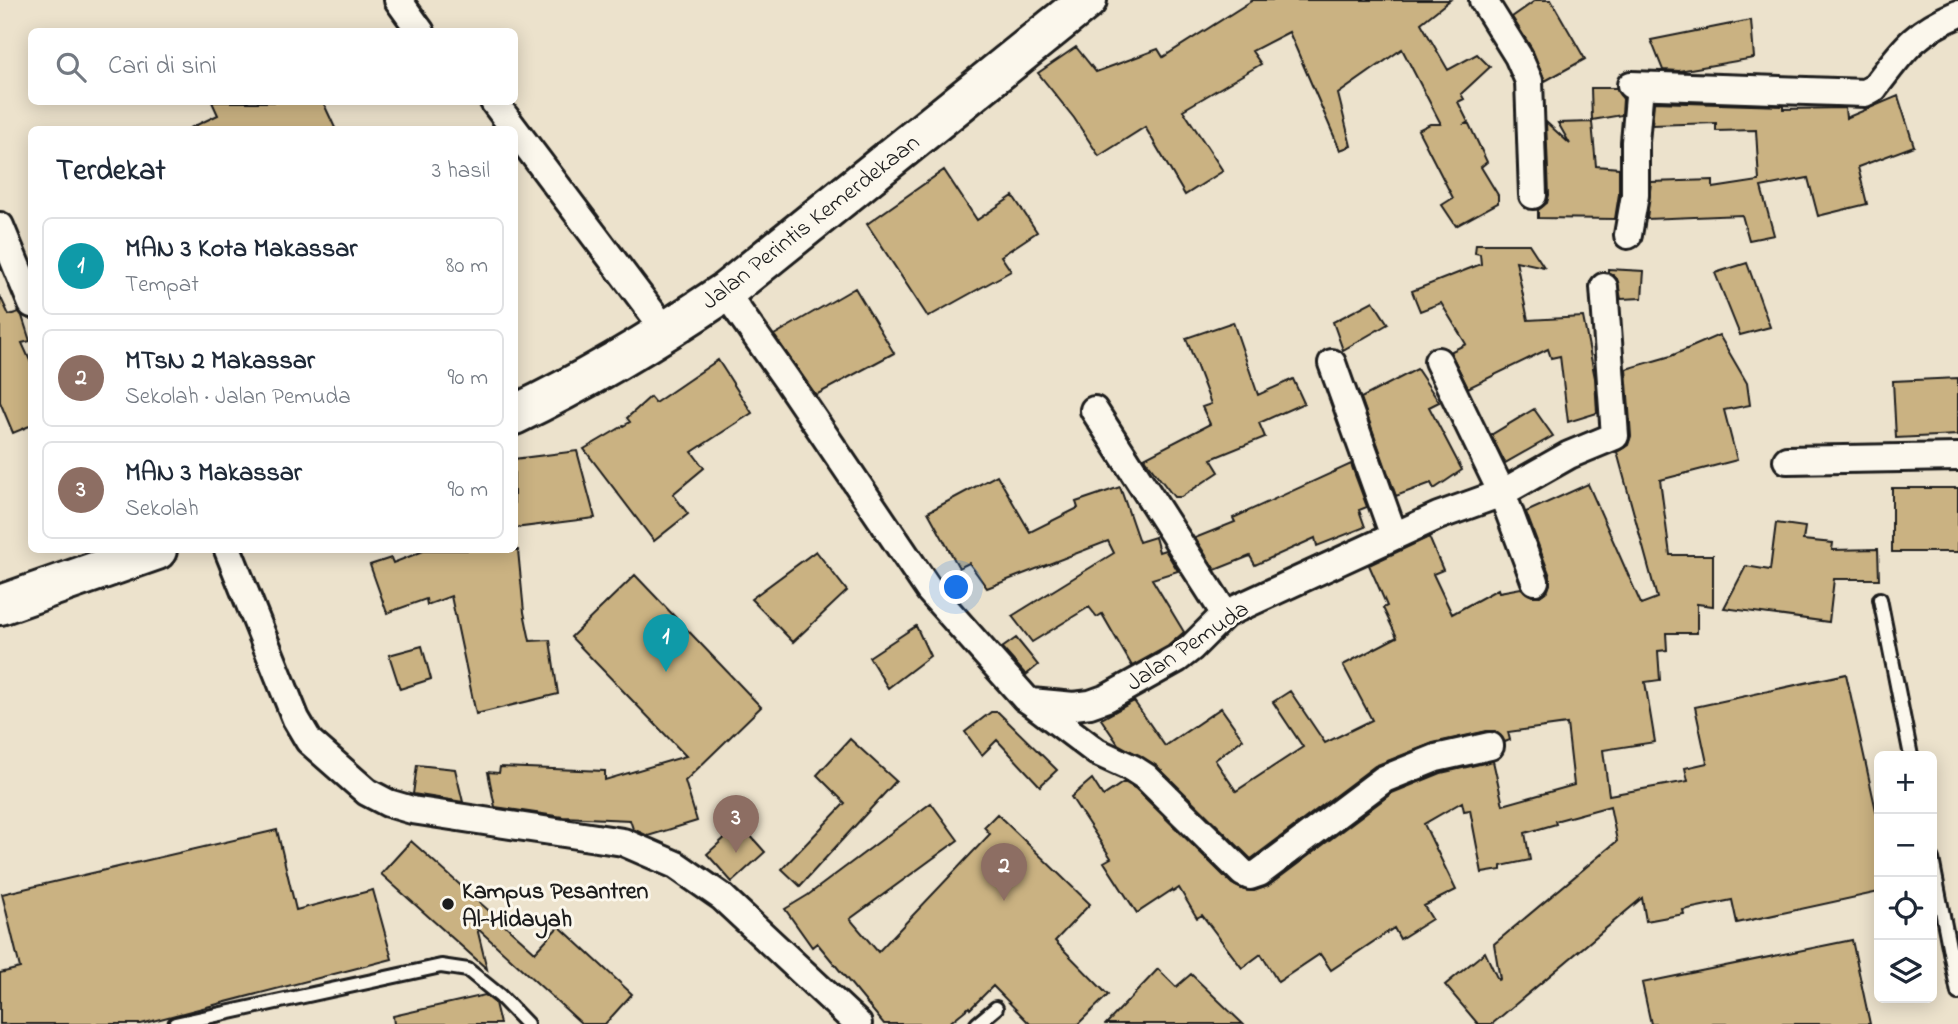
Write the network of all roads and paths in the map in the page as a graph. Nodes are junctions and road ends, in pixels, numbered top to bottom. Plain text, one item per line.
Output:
1 (398, 0) edge
2 (418, 0) edge
3 (1087, 0) edge
4 (1483, 0) edge
5 (1958, 14) edge
6 (418, 28) edge
7 (439, 28) edge
8 (477, 105) edge
9 (496, 105) edge
10 (493, 126) edge
11 (511, 126) edge
12 (518, 136) edge
13 (518, 158) edge
14 (1532, 195) dead end
15 (0, 226) edge
16 (1628, 235) dead end
17 (1604, 287) dead end
18 (724, 292) junction
19 (28, 294) edge
20 (660, 335) junction
21 (1438, 361) dead end
22 (1332, 363) dead end
23 (1094, 410) dead end
24 (518, 413) edge
25 (1958, 457) edge
26 (1787, 460) dead end
27 (1502, 493) junction
28 (1394, 536) junction
29 (139, 553) edge
30 (229, 553) edge
31 (1535, 580) dead end
32 (1880, 598) dead end
33 (0, 605) edge
34 (1226, 614) junction
35 (1031, 702) junction
36 (1490, 746) dead end
37 (1911, 751) edge
38 (1935, 877) edge
39 (1958, 993) edge
40 (996, 1008) dead end
41 (175, 1024) edge
42 (527, 1024) edge
43 (858, 1024) edge
44 (977, 1024) edge

1 - 6 street
2 - 7 street
3 - 18 highway, Jalan Perintis Kemerdekaan
4 - 14 street
5 - 16 street
8 - 10 street
9 - 11 street
12 - 20 street
13 - 20 street
15 - 19 street
17 - 27 street, Jalan Pemuda
18 - 20 highway, Jalan Perintis Kemerdekaan
18 - 35 street
20 - 24 highway, Jalan Perintis Kemerdekaan
21 - 27 street
22 - 28 street
23 - 34 street
25 - 26 street
27 - 28 street, Jalan Pemuda
27 - 31 street
28 - 34 street, Jalan Pemuda
29 - 33 highway
30 - 43 street
32 - 37 lane
34 - 35 street, Jalan Pemuda
35 - 36 street
38 - 39 lane
40 - 44 lane
41 - 42 lane

